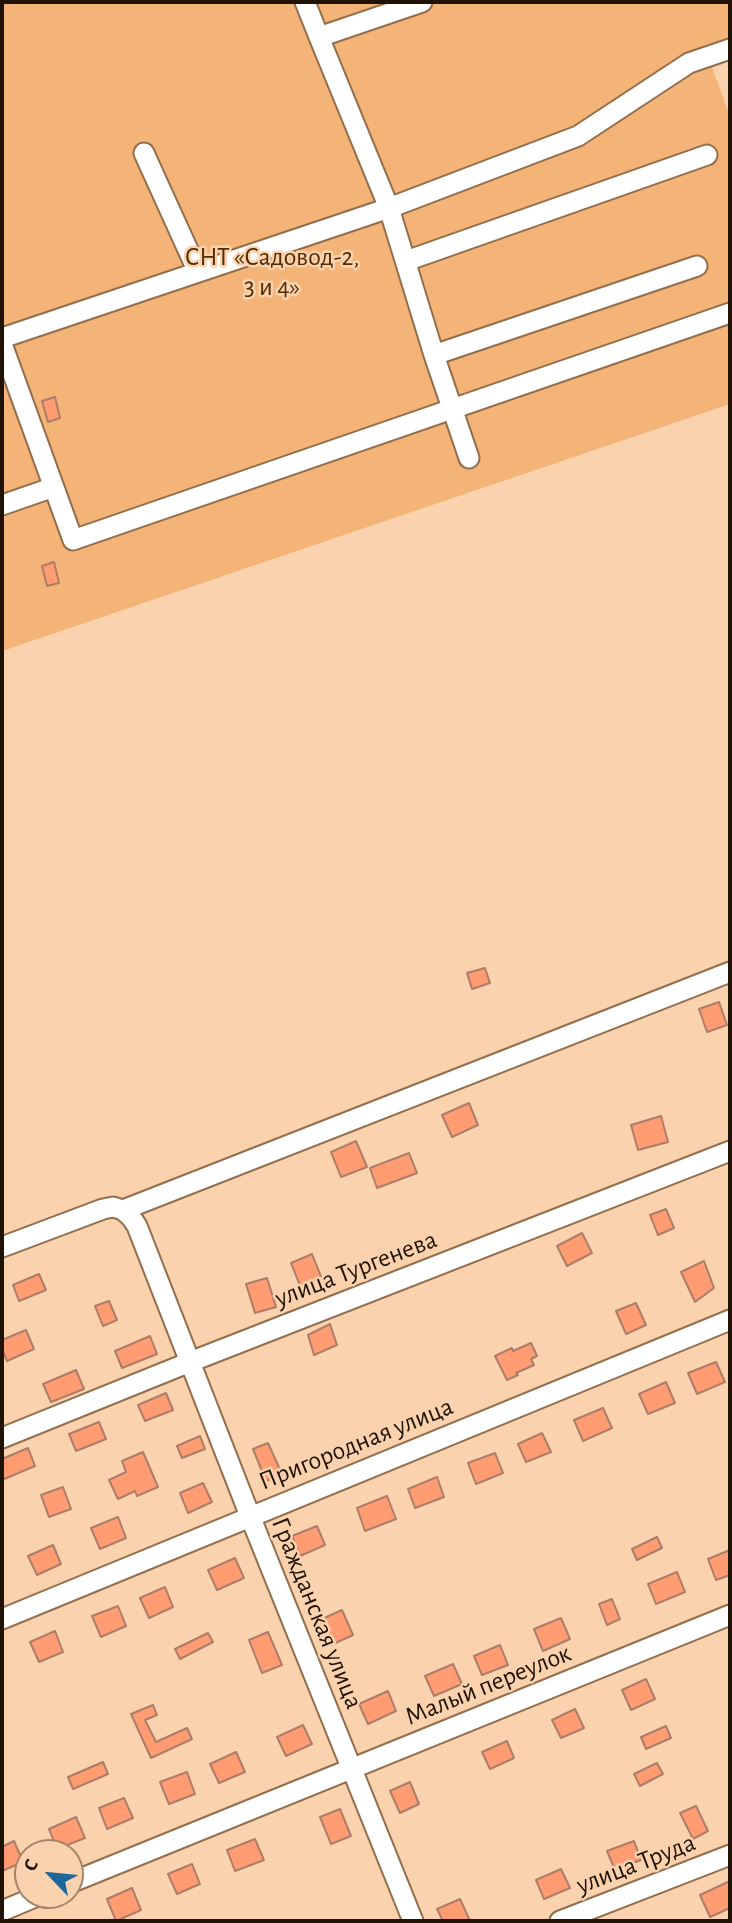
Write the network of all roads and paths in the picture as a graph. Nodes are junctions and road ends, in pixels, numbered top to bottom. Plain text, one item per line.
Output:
1 (305, 2) edge
2 (422, 2) edge
3 (319, 37) junction
4 (730, 49) edge
5 (144, 153) dead end
6 (707, 155) dead end
7 (389, 208) junction
8 (406, 261) junction
9 (698, 266) dead end
10 (198, 272) junction
11 (730, 313) edge
12 (2, 338) edge
13 (2, 344) edge
14 (434, 355) junction
15 (453, 409) junction
16 (469, 458) dead end
17 (54, 487) junction
18 (2, 505) edge
19 (730, 972) edge
20 (730, 1151) edge
21 (123, 1210) junction
22 (2, 1247) edge
23 (730, 1320) edge
24 (190, 1362) junction
25 (2, 1438) edge
26 (250, 1516) junction
27 (730, 1615) edge
28 (2, 1619) edge
29 (352, 1769) junction
30 (730, 1855) edge
31 (84, 1877) edge
32 (413, 1921) edge
33 (560, 1921) edge

1 - 3 street
2 - 3 street
3 - 7 street
4 - 7 street
5 - 10 street
6 - 8 street
7 - 8 street
7 - 10 street
8 - 14 street
9 - 14 street
10 - 12 street
11 - 15 street
13 - 17 street
14 - 15 street
15 - 16 street
15 - 17 street
17 - 18 street
19 - 21 street
20 - 24 street, улица Тургенева
21 - 22 street
21 - 24 street, Гражданская улица
23 - 26 street, Пригородная улица
24 - 25 street, улица Тургенева
24 - 26 street, Гражданская улица
26 - 28 street, Пригородная улица
26 - 29 street, Гражданская улица
27 - 29 street, Малый переулок
29 - 31 street, Малый переулок
29 - 32 street, Гражданская улица
30 - 33 street, улица Труда

